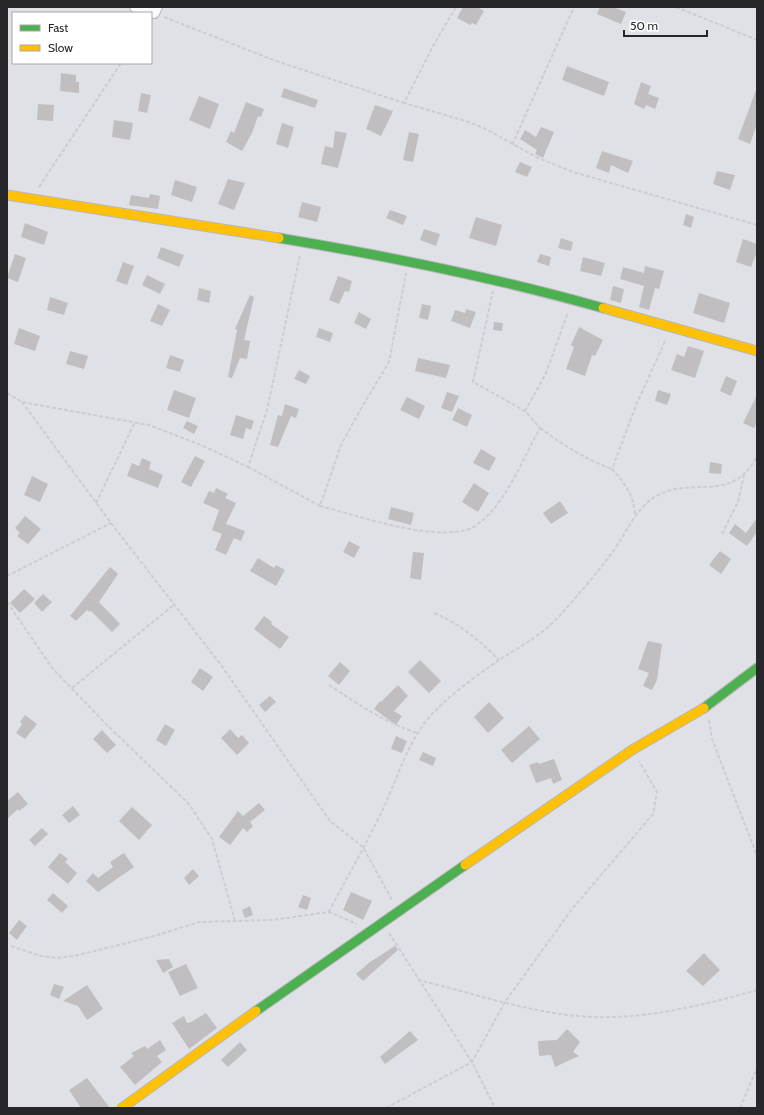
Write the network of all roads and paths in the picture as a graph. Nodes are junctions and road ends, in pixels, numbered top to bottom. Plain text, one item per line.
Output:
1 (135, 7) edge
2 (456, 7) edge
3 (574, 7) edge
4 (676, 7) edge
5 (156, 10) edge
6 (757, 40) edge
7 (120, 64) edge
8 (404, 102) junction
9 (512, 145) junction
10 (7, 195) edge
11 (31, 198) junction
12 (757, 225) edge
13 (302, 242) junction
14 (409, 262) junction
15 (496, 280) junction
16 (573, 299) junction
17 (672, 327) junction
18 (757, 351) edge
19 (7, 393) edge
20 (22, 402) junction
21 (526, 411) junction
22 (135, 422) junction
23 (540, 428) junction
24 (757, 456) edge
25 (248, 467) junction
26 (612, 469) junction
27 (744, 474) junction
28 (96, 503) junction
29 (320, 506) junction
30 (636, 514) junction
31 (111, 523) junction
32 (722, 534) dead end
33 (7, 576) edge
34 (7, 602) edge
35 (175, 604) junction
36 (434, 613) dead end
37 (499, 660) junction
38 (757, 668) edge
39 (330, 685) dead end
40 (72, 688) junction
41 (707, 706) junction
42 (417, 733) junction
43 (632, 750) junction
44 (363, 848) junction
45 (757, 856) edge
46 (398, 911) junction
47 (329, 912) junction
48 (236, 921) junction
49 (382, 922) junction
50 (370, 930) junction
51 (11, 946) dead end
52 (418, 980) junction
53 (757, 990) edge
54 (505, 1002) junction
55 (472, 1062) junction
56 (757, 1068) edge
57 (122, 1108) edge
58 (386, 1108) edge
59 (495, 1108) edge
60 (740, 1108) edge

1 - 5 street
2 - 8 path
3 - 9 path
4 - 6 path
5 - 8 path
7 - 11 path
8 - 9 path
9 - 12 path
10 - 11 street
11 - 13 street
13 - 14 street
13 - 25 path
14 - 15 street
14 - 29 path
15 - 16 street
15 - 21 path
16 - 17 street
16 - 21 path
17 - 18 street
17 - 26 path
19 - 20 path
20 - 22 path
20 - 28 path
21 - 23 path
22 - 25 path
22 - 28 path
23 - 26 path
23 - 29 path
24 - 27 path
25 - 29 path
26 - 30 path
27 - 30 path
27 - 32 path
28 - 31 path
30 - 37 path
31 - 33 path
31 - 35 path
34 - 40 path
35 - 40 path
35 - 44 path
36 - 37 path
37 - 42 path
38 - 41 street
39 - 42 path
40 - 48 path
41 - 43 street
41 - 45 path
42 - 44 path
43 - 46 street
43 - 54 path
44 - 46 path
44 - 47 path
46 - 49 street
47 - 48 path
47 - 50 path
48 - 51 path
49 - 50 street
49 - 52 path
50 - 57 street
52 - 54 path
52 - 55 path
53 - 54 path
54 - 55 path
55 - 58 path
55 - 59 path
56 - 60 path

